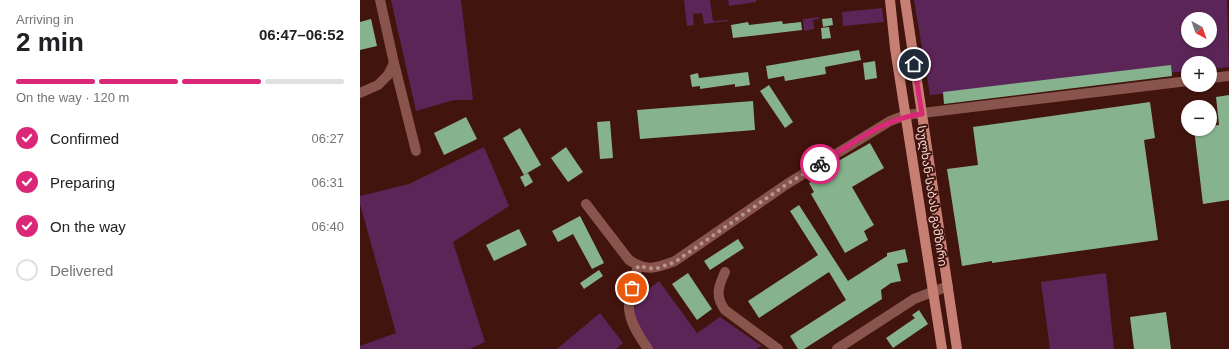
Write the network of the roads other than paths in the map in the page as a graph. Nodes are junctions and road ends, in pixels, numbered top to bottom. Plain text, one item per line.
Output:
1 (380, 0) edge
2 (890, 0) edge
3 (905, 0) edge
4 (394, 62) junction
5 (1229, 76) edge
6 (1217, 77) edge
7 (1181, 82) edge
8 (360, 93) edge
9 (922, 114) junction
10 (906, 116) junction
11 (416, 151) dead end
12 (586, 204) dead end
13 (638, 266) junction
14 (724, 272) dead end
15 (948, 286) junction
16 (934, 290) junction
17 (648, 349) edge
18 (778, 349) edge
19 (837, 349) edge
20 (942, 349) edge
21 (957, 349) edge

1 - 4 street
2 - 10 main road, სულხან-საბას გამზირი
3 - 9 main road, სულხან-საბას გამზირი
4 - 8 street
4 - 11 street
5 - 6 street
7 - 9 street
9 - 10 street
9 - 15 main road, სულხან-საბას გამზირი
10 - 13 street
10 - 16 main road, სულხან-საბას გამზირი
12 - 13 street
13 - 17 street
14 - 18 street
15 - 16 street
15 - 21 main road, სულხან-საბას გამზირი
16 - 19 street
16 - 20 main road, სულხან-საბას გამზირი

